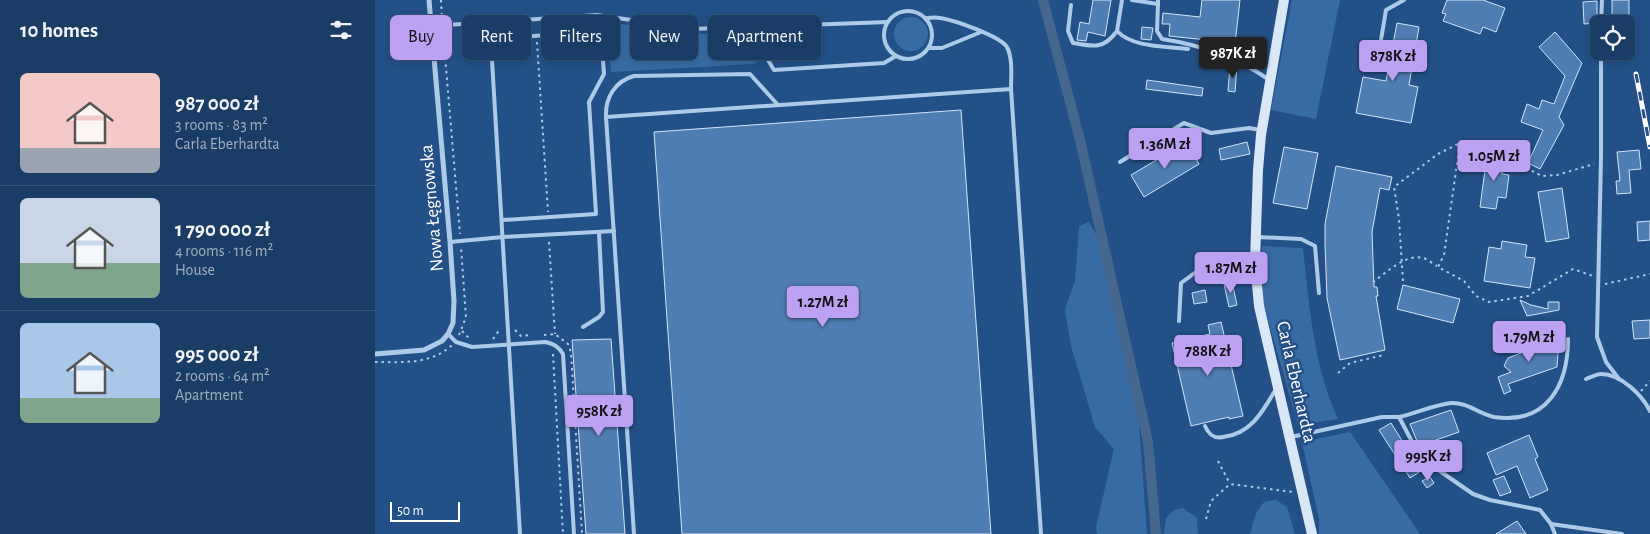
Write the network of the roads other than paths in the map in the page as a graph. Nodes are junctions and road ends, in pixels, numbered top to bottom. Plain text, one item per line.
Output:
1 (429, 0) edge
2 (1122, 0) edge
3 (1132, 0) edge
4 (1284, 0) edge
5 (1404, 0) edge
6 (1601, 0) edge
7 (1158, 2) edge
8 (1071, 5) dead end
9 (431, 15) edge
10 (1601, 15) edge
11 (925, 18) junction
12 (888, 22) junction
13 (821, 23) edge
14 (452, 24) edge
15 (708, 29) edge
16 (1117, 31) junction
17 (981, 32) junction
18 (929, 48) junction
19 (1188, 49) dead end
20 (896, 56) junction
21 (435, 60) edge
22 (769, 60) edge
23 (1601, 60) edge
24 (1377, 64) dead end
25 (1270, 81) junction
26 (1011, 89) junction
27 (778, 104) junction
28 (606, 117) junction
29 (1262, 130) junction
30 (1120, 162) dead end
31 (503, 220) junction
32 (614, 231) junction
33 (599, 232) junction
34 (503, 237) junction
35 (1254, 237) junction
36 (450, 242) junction
37 (1255, 262) junction
38 (1319, 293) dead end
39 (1179, 322) dead end
40 (583, 327) dead end
41 (449, 334) junction
42 (1569, 339) dead end
43 (509, 344) junction
44 (375, 354) edge
45 (1586, 378) dead end
46 (1619, 379) junction
47 (1279, 385) junction
48 (1650, 411) edge
49 (1399, 417) junction
50 (1205, 426) dead end
51 (1291, 437) junction
52 (1551, 524) junction
53 (521, 534) edge
54 (574, 534) edge
55 (634, 534) edge
56 (1041, 534) edge
57 (1312, 534) edge
58 (1555, 534) edge
59 (1622, 534) edge

1 - 9 street, Nowa Łęgnowska
2 - 16 lane
3 - 7 lane
4 - 25 street, Carla Eberhardta
5 - 24 lane
6 - 10 lane
7 - 25 lane
8 - 16 lane
11 - 12 lane
11 - 17 lane
11 - 18 lane
12 - 13 lane
12 - 20 lane
14 - 15 lane
16 - 19 lane
17 - 18 lane
17 - 26 lane
18 - 20 lane
20 - 22 lane
21 - 36 street, Nowa Łęgnowska
23 - 46 lane
25 - 29 street, Carla Eberhardta
26 - 27 lane
26 - 56 lane
27 - 28 lane
27 - 28 lane
28 - 32 lane
29 - 30 lane
29 - 35 street, Carla Eberhardta
31 - 31 lane
31 - 34 lane
32 - 33 lane
32 - 55 lane
33 - 34 lane
33 - 40 lane
34 - 36 lane
34 - 43 lane
35 - 37 street, Carla Eberhardta
35 - 38 lane
36 - 41 street, Nowa Łęgnowska
37 - 39 lane
37 - 47 street, Carla Eberhardta
41 - 43 lane
41 - 44 street
42 - 49 lane
43 - 53 lane
43 - 54 lane
45 - 46 lane
46 - 48 lane
47 - 50 lane
47 - 51 street, Carla Eberhardta
49 - 51 lane
49 - 52 lane
51 - 57 street, Carla Eberhardta
52 - 58 lane
52 - 59 lane

